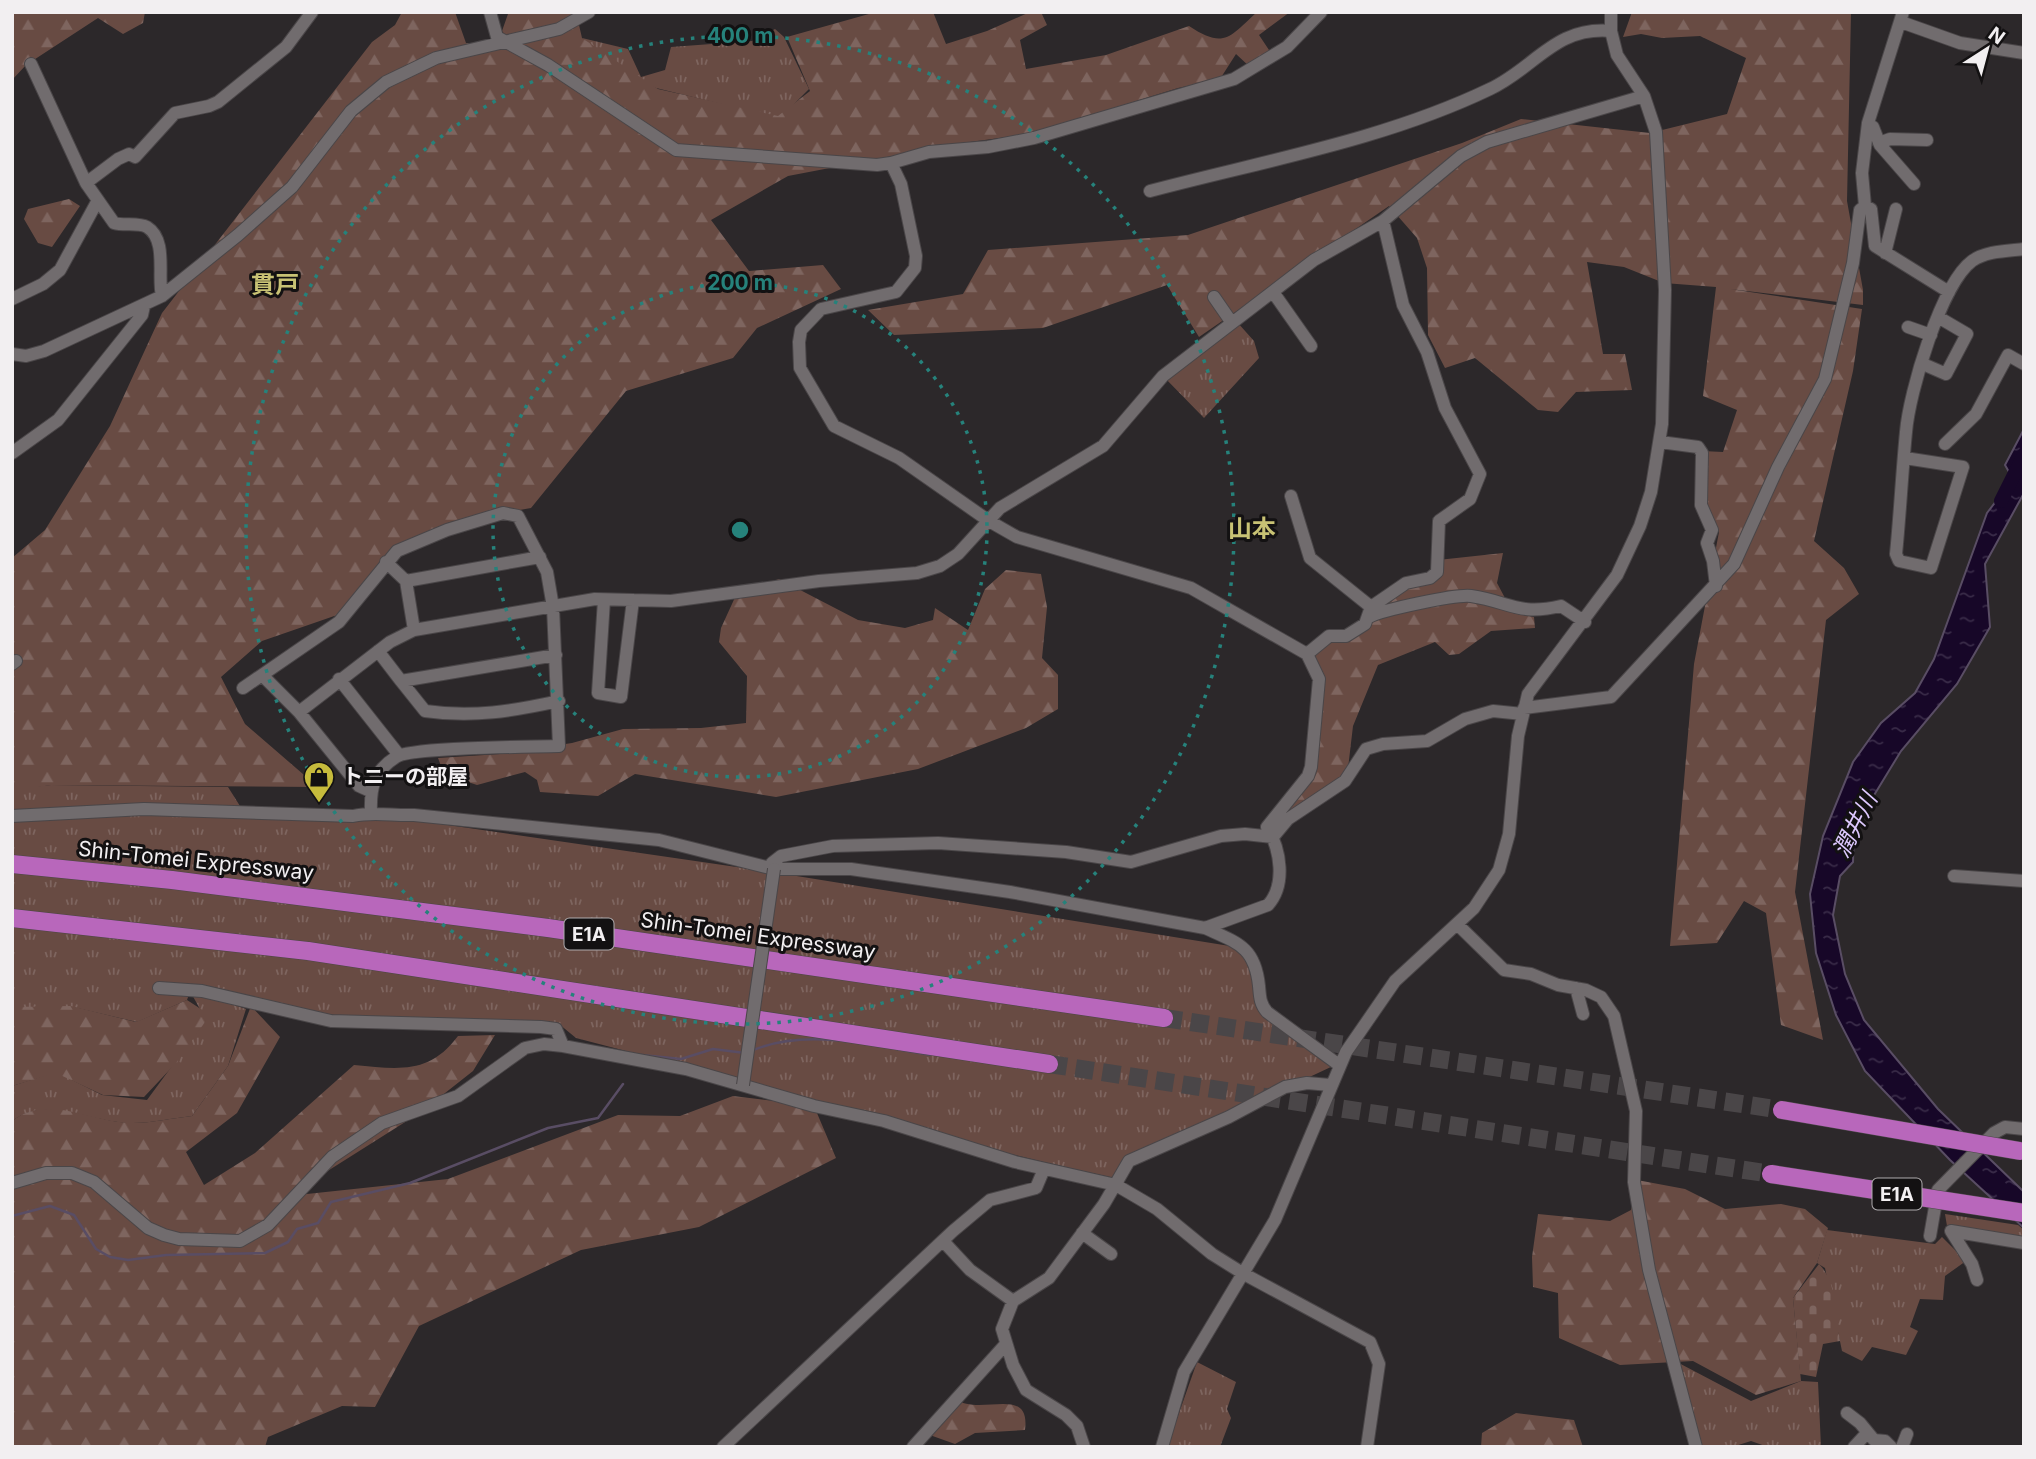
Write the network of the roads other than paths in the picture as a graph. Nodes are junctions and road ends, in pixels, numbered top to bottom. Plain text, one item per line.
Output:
1 (312, 12) edge
2 (490, 12) edge
3 (589, 12) edge
4 (1321, 12) edge
5 (1611, 12) edge
6 (1902, 17) edge
7 (1611, 31) junction
8 (503, 41) junction
9 (2024, 53) edge
10 (31, 64) dead end
11 (1644, 96) junction
12 (1868, 124) junction
13 (1927, 140) dead end
14 (1879, 143) junction
15 (891, 163) junction
16 (86, 183) junction
17 (1914, 184) dead end
18 (1150, 191) dead end
19 (98, 201) junction
20 (1865, 206) junction
21 (1896, 209) dead end
22 (1383, 221) junction
23 (2024, 249) edge
24 (1885, 253) junction
25 (1273, 292) junction
26 (1948, 292) junction
27 (162, 296) junction
28 (1214, 297) dead end
29 (12, 299) edge
30 (144, 306) junction
31 (1938, 317) junction
32 (1232, 323) junction
33 (1908, 327) dead end
34 (1931, 335) junction
35 (1311, 346) dead end
36 (12, 354) edge
37 (1923, 364) junction
38 (2024, 364) edge
39 (1660, 442) junction
40 (1945, 444) dead end
41 (12, 453) edge
42 (1905, 458) junction
43 (1291, 496) dead end
44 (989, 521) junction
45 (540, 557) junction
46 (386, 562) junction
47 (405, 581) junction
48 (1716, 586) junction
49 (604, 600) junction
50 (633, 600) junction
51 (553, 607) junction
52 (1370, 612) junction
53 (1585, 622) junction
54 (414, 630) junction
55 (378, 651) junction
56 (1307, 654) junction
57 (556, 655) junction
58 (262, 675) junction
59 (339, 679) junction
60 (401, 681) junction
61 (243, 688) dead end
62 (559, 701) junction
63 (1523, 711) junction
64 (299, 712) junction
65 (399, 755) junction
66 (370, 791) junction
67 (371, 812) junction
68 (12, 816) edge
69 (1273, 837) junction
70 (12, 864) edge
71 (774, 869) junction
72 (1954, 876) dead end
73 (2024, 881) edge
74 (12, 918) edge
75 (1457, 924) junction
76 (1205, 928) junction
77 (159, 988) dead end
78 (1576, 988) junction
79 (1583, 1014) dead end
80 (1164, 1018) tunnel mouth
81 (563, 1046) junction
82 (1049, 1064) tunnel mouth
83 (1339, 1065) junction
84 (743, 1085) junction
85 (1330, 1085) junction
86 (1783, 1110) tunnel mouth
87 (2024, 1129) edge
88 (2024, 1152) edge
89 (1044, 1169) junction
90 (1771, 1174) tunnel mouth
91 (12, 1183) edge
92 (1116, 1185) junction
93 (2024, 1213) edge
94 (1082, 1233) junction
95 (1930, 1236) dead end
96 (943, 1241) junction
97 (2024, 1243) edge
98 (1111, 1254) dead end
99 (1244, 1274) junction
100 (1977, 1280) dead end
101 (1013, 1301) junction
102 (1005, 1345) junction
103 (1847, 1413) dead end
104 (1867, 1433) junction
105 (1907, 1434) dead end
106 (723, 1447) edge
107 (912, 1447) edge
108 (1084, 1447) edge
109 (1162, 1447) edge
110 (1367, 1447) edge
111 (1696, 1447) edge
112 (1854, 1447) edge
113 (1891, 1447) edge
114 (1902, 1447) edge

1 - 16 street
2 - 8 street
3 - 8 street
4 - 15 street
5 - 7 street
6 - 9 street
6 - 12 street
7 - 11 street
7 - 18 street
8 - 15 street
8 - 27 street
10 - 16 street
11 - 22 street
11 - 39 street
12 - 14 street
12 - 20 street
13 - 14 street
14 - 17 street
15 - 44 street
16 - 19 street
19 - 27 street
19 - 29 street
20 - 24 street
20 - 48 street
21 - 24 street
22 - 25 street
22 - 52 street
23 - 26 street
24 - 26 street
25 - 32 street
25 - 35 street
26 - 31 street
27 - 30 street
28 - 32 street
30 - 36 street
30 - 41 street
31 - 34 street
31 - 37 street
32 - 44 street
33 - 34 street
34 - 37 street
37 - 42 street
38 - 40 street
39 - 48 street
39 - 53 street
42 - 42 street
43 - 52 street
44 - 50 street
44 - 56 street
45 - 46 street
45 - 47 street
45 - 51 street
46 - 47 street
46 - 58 street
47 - 54 street
48 - 63 street
49 - 50 street
49 - 50 street
49 - 51 street
51 - 54 street
51 - 57 street
52 - 53 street
52 - 56 street
53 - 63 street
54 - 55 street
55 - 59 street
55 - 60 street
56 - 69 street
57 - 60 street
57 - 62 street
58 - 61 street
58 - 64 street
59 - 64 street
59 - 65 street
60 - 62 street
62 - 65 street
63 - 69 street
63 - 75 street
64 - 66 street
65 - 66 street
66 - 67 street
67 - 68 street
67 - 71 street
69 - 71 street
69 - 76 street
70 - 80 highway, Shin-Tomei Expressway / E1A
71 - 76 street
71 - 84 street, bridge
72 - 73 street
74 - 82 highway
75 - 78 street
75 - 83 street
76 - 83 street
77 - 81 street
78 - 79 street
78 - 111 street
81 - 84 street
81 - 91 street
83 - 85 street
84 - 89 street
85 - 92 street
85 - 99 street
86 - 88 highway, bridge
87 - 95 street
89 - 92 street
89 - 96 street
90 - 93 highway, E1A, bridge
92 - 94 street
92 - 99 street
94 - 98 street
94 - 101 street
96 - 101 street
96 - 106 street
97 - 100 street
99 - 109 street
99 - 110 street
101 - 102 street
102 - 107 street
102 - 108 street
103 - 104 street
104 - 112 street
104 - 113 street
105 - 114 street

